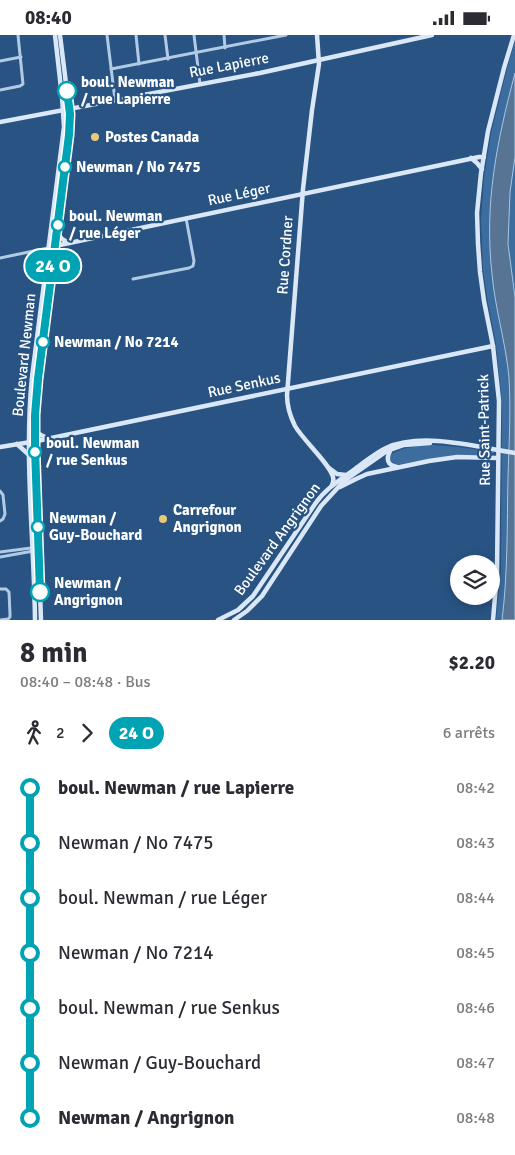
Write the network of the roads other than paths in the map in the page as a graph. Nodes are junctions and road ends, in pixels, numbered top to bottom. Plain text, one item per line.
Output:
1 (18, 35) edge
2 (55, 35) edge
3 (60, 35) edge
4 (107, 35) edge
5 (136, 35) edge
6 (165, 35) edge
7 (194, 35) edge
8 (224, 35) edge
9 (286, 35) edge
10 (317, 35) edge
11 (432, 35) edge
12 (514, 35) edge
13 (225, 48) junction
14 (197, 53) junction
15 (21, 57) junction
16 (168, 59) junction
17 (319, 59) junction
18 (0, 61) edge
19 (140, 64) junction
20 (111, 69) junction
21 (200, 84) junction
22 (0, 90) edge
23 (115, 100) junction
24 (69, 108) junction
25 (64, 109) junction
26 (52, 112) junction
27 (64, 121) junction
28 (0, 122) edge
29 (484, 157) junction
30 (471, 158) junction
31 (482, 169) junction
32 (302, 194) junction
33 (186, 218) junction
34 (57, 233) junction
35 (69, 243) junction
36 (55, 246) junction
37 (49, 248) junction
38 (36, 251) junction
39 (0, 258) edge
40 (47, 260) junction
41 (133, 279) dead end
42 (493, 346) junction
43 (287, 389) junction
44 (34, 428) junction
45 (47, 439) junction
46 (34, 441) junction
47 (28, 442) junction
48 (436, 442) junction
49 (18, 444) junction
50 (0, 447) edge
51 (390, 450) junction
52 (515, 453) edge
53 (28, 454) junction
54 (498, 458) junction
55 (326, 466) junction
56 (398, 467) junction
57 (346, 475) junction
58 (332, 485) junction
59 (334, 490) junction
60 (0, 491) edge
61 (0, 521) edge
62 (39, 548) junction
63 (32, 550) junction
64 (0, 553) edge
65 (0, 557) edge
66 (0, 589) edge
67 (0, 620) edge
68 (35, 620) edge
69 (41, 620) edge
70 (218, 620) edge
71 (234, 620) edge
72 (492, 620) edge

1 - 15 street
2 - 25 main road, Boulevard Newman
3 - 24 main road, Boulevard Newman
4 - 20 street
5 - 19 street
6 - 16 street
7 - 14 street
8 - 13 street
9 - 13 street
10 - 17 main road, Rue Cordner
11 - 17 main road, Rue Lapierre
12 - 29 main road, Rue Saint-Patrick
13 - 14 street
14 - 16 street
14 - 21 street
15 - 18 street
15 - 22 street
16 - 19 street
17 - 21 main road, Rue Lapierre
17 - 32 main road, Rue Cordner
19 - 20 street
20 - 23 street
21 - 23 main road, Rue Lapierre
23 - 24 main road, Rue Lapierre
24 - 25 main road, Rue Lapierre
24 - 34 main road, Boulevard Newman
25 - 26 main road, Rue Lapierre
25 - 27 main road, Boulevard Newman
26 - 27 main road
26 - 28 main road, Rue Lapierre
27 - 37 main road, Boulevard Newman
29 - 30 main road, Rue Léger
29 - 31 main road, Rue Saint-Patrick
30 - 31 main road
30 - 32 main road, Rue Léger
31 - 42 main road, Rue Saint-Patrick
32 - 33 main road, Rue Léger
32 - 43 main road, Rue Cordner
33 - 35 main road, Rue Léger
33 - 41 street
34 - 35 main road
34 - 36 main road, Boulevard Newman
35 - 36 main road, Rue Léger
36 - 37 main road, Rue Léger
36 - 44 main road, Boulevard Newman
37 - 38 street, Rue Léger
37 - 40 main road, Boulevard Newman
38 - 39 street, Rue Léger
38 - 40 main road
40 - 47 main road, Boulevard Newman
42 - 43 main road, Rue Senkus
42 - 54 main road, Rue Saint-Patrick
43 - 45 main road, Rue Senkus
43 - 55 main road, Rue Cordner
44 - 45 main road
44 - 46 main road, Boulevard Newman
45 - 46 main road, Rue Senkus
46 - 47 main road, Rue Senkus
46 - 62 main road, Boulevard Newman
47 - 49 main road, Rue Senkus
47 - 53 main road, Boulevard Newman
48 - 51 main road, Boulevard Angrignon
48 - 52 main road, Boulevard Angrignon, bridge
48 - 57 main road, Boulevard Angrignon
49 - 50 main road, Rue Senkus
49 - 53 main road
51 - 56 main road
51 - 59 main road, Boulevard Angrignon
53 - 63 main road, Boulevard Newman
54 - 56 main road
54 - 72 main road, Rue Saint-Patrick
55 - 57 main road
55 - 58 main road
56 - 59 main road
57 - 58 main road, Boulevard Angrignon
58 - 70 main road, Boulevard Angrignon
59 - 71 main road, Boulevard Angrignon
60 - 61 street
62 - 63 street
62 - 69 main road, Boulevard Newman
63 - 64 street
63 - 65 street
63 - 68 main road, Boulevard Newman
66 - 67 street

